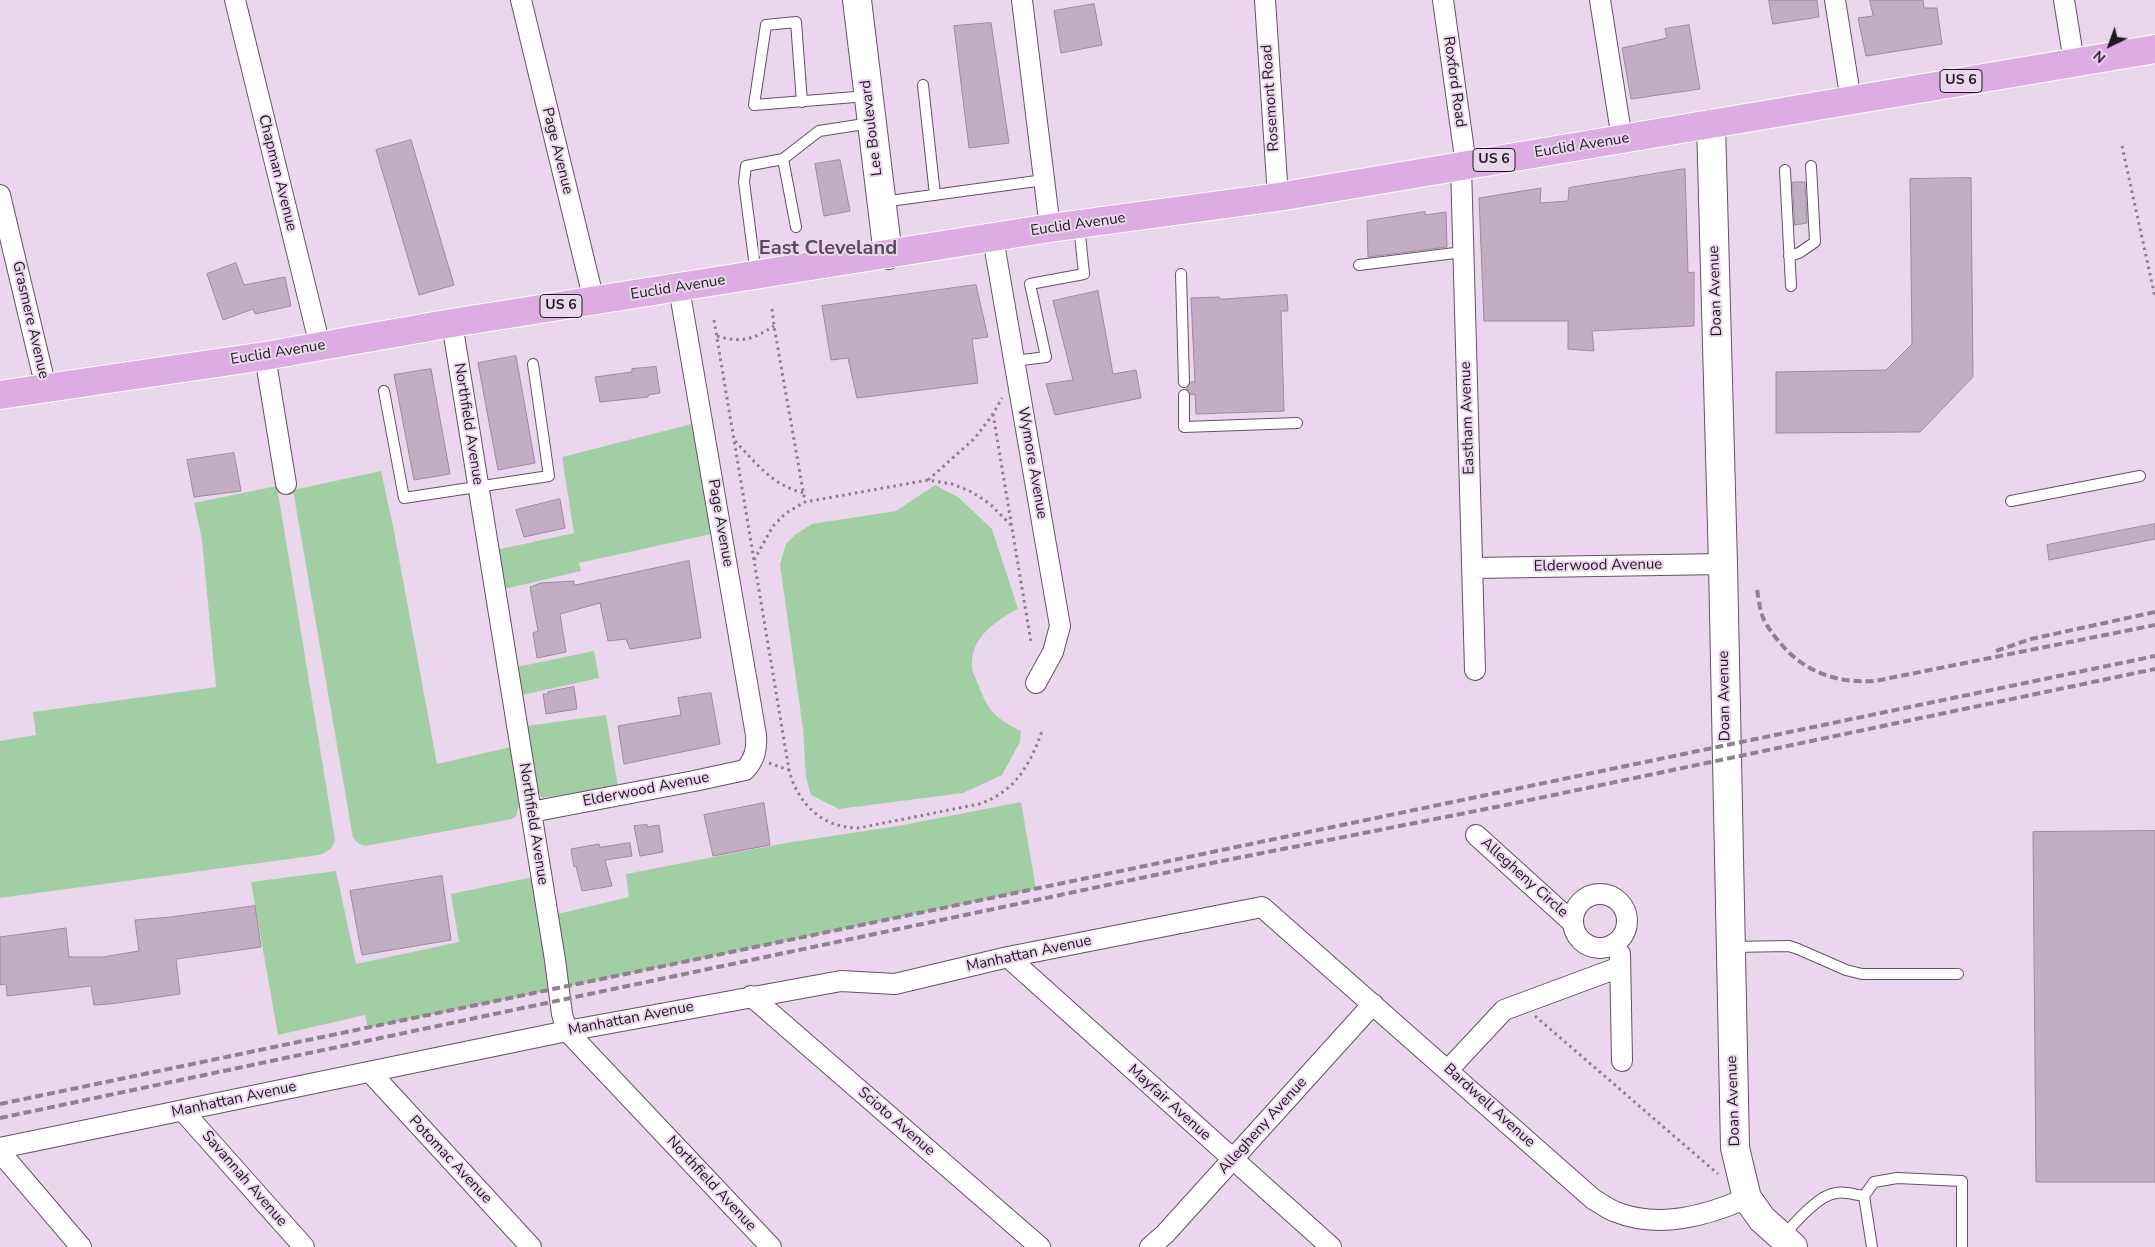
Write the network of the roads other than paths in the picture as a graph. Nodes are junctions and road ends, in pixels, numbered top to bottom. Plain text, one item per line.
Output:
1 (235, 0) edge
2 (521, 0) edge
3 (857, 0) edge
4 (1022, 0) edge
5 (1265, 0) edge
6 (1443, 0) edge
7 (1600, 0) edge
8 (1835, 0) edge
9 (2064, 0) edge
10 (2155, 48) edge
11 (2074, 62) junction
12 (923, 85) dead end
13 (869, 96) junction
14 (1851, 101) junction
15 (802, 102) junction
16 (872, 123) junction
17 (1711, 124) junction
18 (1622, 139) junction
19 (783, 159) junction
20 (1463, 165) junction
21 (1811, 166) dead end
22 (1785, 170) dead end
23 (1044, 180) junction
24 (936, 194) junction
25 (0, 195) edge
26 (1278, 197) junction
27 (881, 202) junction
28 (1079, 224) junction
29 (796, 227) dead end
30 (1050, 228) junction
31 (993, 238) junction
32 (1463, 252) junction
33 (888, 255) junction
34 (1789, 256) junction
35 (1359, 265) dead end
36 (1181, 274) dead end
37 (756, 276) junction
38 (1790, 286) dead end
39 (678, 288) junction
40 (594, 301) junction
41 (452, 323) junction
42 (320, 346) junction
43 (265, 356) junction
44 (1014, 361) junction
45 (534, 364) dead end
46 (1184, 382) dead end
47 (46, 388) junction
48 (384, 391) dead end
49 (0, 395) edge
50 (1184, 395) dead end
51 (1298, 423) dead end
52 (2140, 476) dead end
53 (286, 484) dead end
54 (478, 486) junction
55 (2011, 501) dead end
56 (1723, 564) junction
57 (1473, 568) junction
58 (1475, 670) dead end
59 (1036, 684) dead end
60 (761, 760) joint
61 (531, 812) junction
62 (1476, 835) dead end
63 (1262, 907) joint
64 (1572, 922) junction
65 (1619, 940) junction
66 (1730, 947) junction
67 (1008, 957) junction
68 (1620, 967) junction
69 (1958, 974) dead end
70 (751, 996) junction
71 (1373, 1004) junction
72 (567, 1031) junction
73 (1622, 1061) dead end
74 (1448, 1070) junction
75 (370, 1072) junction
76 (183, 1111) junction
77 (0, 1150) edge
78 (1232, 1161) junction
79 (1864, 1196) junction
80 (1746, 1198) junction
81 (1788, 1242) edge
82 (81, 1247) edge
83 (304, 1247) edge
84 (531, 1247) edge
85 (771, 1247) edge
86 (1040, 1247) edge
87 (1150, 1247) edge
88 (1331, 1247) edge
89 (1872, 1247) edge
90 (1962, 1247) edge

1 - 42 street, Chapman Avenue
2 - 40 street, Page Avenue
3 - 13 street, Lee Boulevard
4 - 23 street
5 - 26 street, Rosemont Road
6 - 20 street, Roxford Road
7 - 18 street
8 - 14 street
9 - 11 street
10 - 11 main road, Euclid Avenue / US 6
11 - 14 main road, Euclid Avenue / US 6
12 - 24 lane
13 - 15 lane
13 - 16 street, Lee Boulevard
14 - 17 main road, Euclid Avenue / US 6
15 - 15 lane
16 - 19 lane
16 - 27 street, Lee Boulevard
17 - 18 main road, Euclid Avenue / US 6
17 - 56 street, Doan Avenue
18 - 20 main road, Euclid Avenue / US 6
19 - 29 lane
19 - 37 lane
20 - 26 main road, Euclid Avenue / US 6
20 - 32 street, Eastham Avenue
21 - 34 lane
22 - 34 lane
23 - 24 lane
23 - 30 street
24 - 27 lane
25 - 47 street, Grasmere Avenue
26 - 28 main road, Euclid Avenue / US 6
27 - 33 street, Lee Boulevard
28 - 30 main road, Euclid Avenue / US 6
28 - 44 lane
30 - 31 main road, Euclid Avenue / US 6
31 - 33 main road, Euclid Avenue / US 6
31 - 44 street, Wymore Avenue
32 - 35 lane
32 - 57 street, Eastham Avenue
33 - 37 main road, Euclid Avenue / US 6
34 - 38 lane
36 - 46 lane
37 - 39 main road, Euclid Avenue / US 6
39 - 40 main road, Euclid Avenue / US 6
39 - 60 street, Page Avenue
40 - 41 main road, Euclid Avenue / US 6
41 - 42 main road, Euclid Avenue / US 6
41 - 54 street, Northfield Avenue
42 - 43 main road, Euclid Avenue / US 6
43 - 47 main road, Euclid Avenue / US 6
43 - 53 street
44 - 59 street, Wymore Avenue
45 - 54 lane
47 - 49 main road, Euclid Avenue / US 6
48 - 54 lane
50 - 51 lane
52 - 55 lane
54 - 61 street, Northfield Avenue
56 - 57 street, Elderwood Avenue
56 - 66 street, Doan Avenue
57 - 58 street, Eastham Avenue
60 - 61 street, Elderwood Avenue
61 - 72 street, Northfield Avenue
62 - 64 street, Allegheny Circle
63 - 67 street, Manhattan Avenue
63 - 71 street, Bardwell Avenue
64 - 65 street, Allegheny Circle
64 - 65 street, Allegheny Circle
65 - 68 street, Allegheny Circle
66 - 69 lane
66 - 80 street, Doan Avenue
67 - 70 street, Manhattan Avenue
67 - 78 street, Mayfair Avenue
68 - 73 street, Allegheny Circle
68 - 74 street
70 - 72 street, Manhattan Avenue
70 - 86 street, Scioto Avenue
71 - 74 street, Bardwell Avenue
71 - 78 street, Allegheny Avenue
72 - 75 street, Manhattan Avenue
72 - 85 street, Northfield Avenue
74 - 80 street, Bardwell Avenue
75 - 76 street, Manhattan Avenue
75 - 84 street, Potomac Avenue
76 - 77 street, Manhattan Avenue
76 - 83 street, Savannah Avenue
77 - 82 street
78 - 87 street, Allegheny Avenue
78 - 88 street, Mayfair Avenue
79 - 81 lane
79 - 89 lane
79 - 90 lane
80 - 81 street, Doan Avenue

